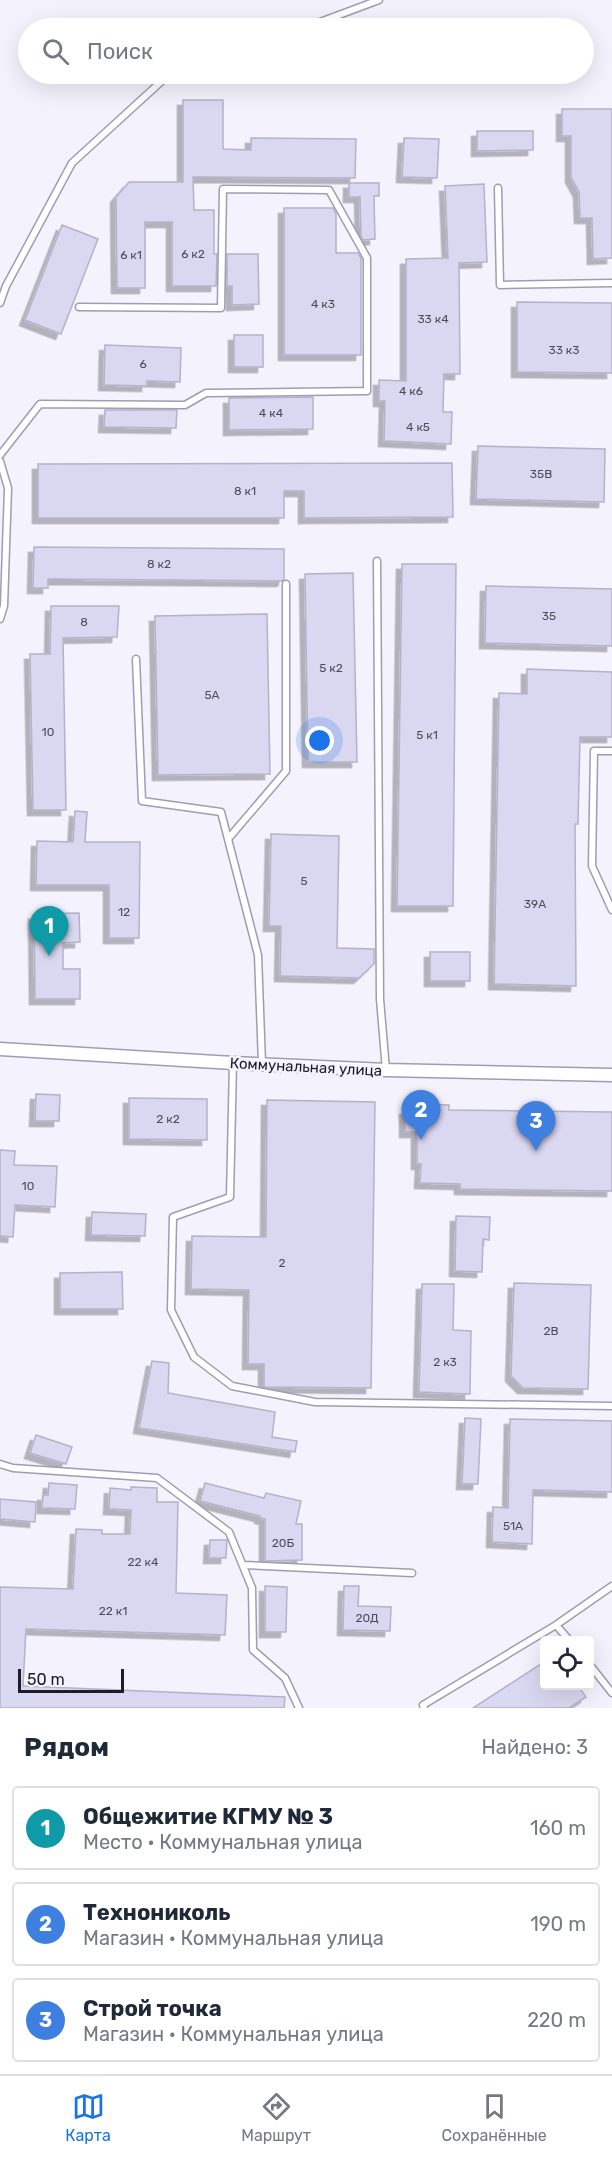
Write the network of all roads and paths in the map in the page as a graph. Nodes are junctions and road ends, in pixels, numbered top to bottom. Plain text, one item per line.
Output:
1 (379, 0) edge
2 (331, 18) edge
3 (159, 84) edge
4 (498, 188) dead end
5 (612, 283) edge
6 (0, 303) edge
7 (79, 307) dead end
8 (0, 456) edge
9 (0, 461) edge
10 (377, 561) dead end
11 (286, 584) dead end
12 (0, 619) edge
13 (136, 658) dead end
14 (612, 751) edge
15 (228, 839) junction
16 (612, 910) edge
17 (0, 1049) edge
18 (232, 1064) junction
19 (262, 1065) junction
20 (386, 1070) junction
21 (612, 1075) edge
22 (612, 1406) edge
23 (0, 1464) edge
24 (244, 1565) junction
25 (412, 1573) dead end
26 (612, 1586) edge
27 (556, 1625) junction
28 (565, 1636) edge
29 (594, 1670) edge
30 (612, 1693) edge
31 (299, 1708) edge
32 (424, 1708) edge

1 - 2 lane
3 - 6 lane
4 - 5 lane
7 - 8 lane
9 - 12 lane
10 - 20 lane
11 - 15 lane
13 - 15 lane
14 - 16 lane
15 - 19 lane
17 - 18 street, Коммунальная улица
18 - 19 street, Коммунальная улица
18 - 22 lane
19 - 20 street, Коммунальная улица
20 - 21 street, Коммунальная улица
23 - 24 lane
24 - 25 lane
24 - 31 lane
26 - 27 lane
27 - 28 lane
27 - 32 lane
29 - 30 lane

